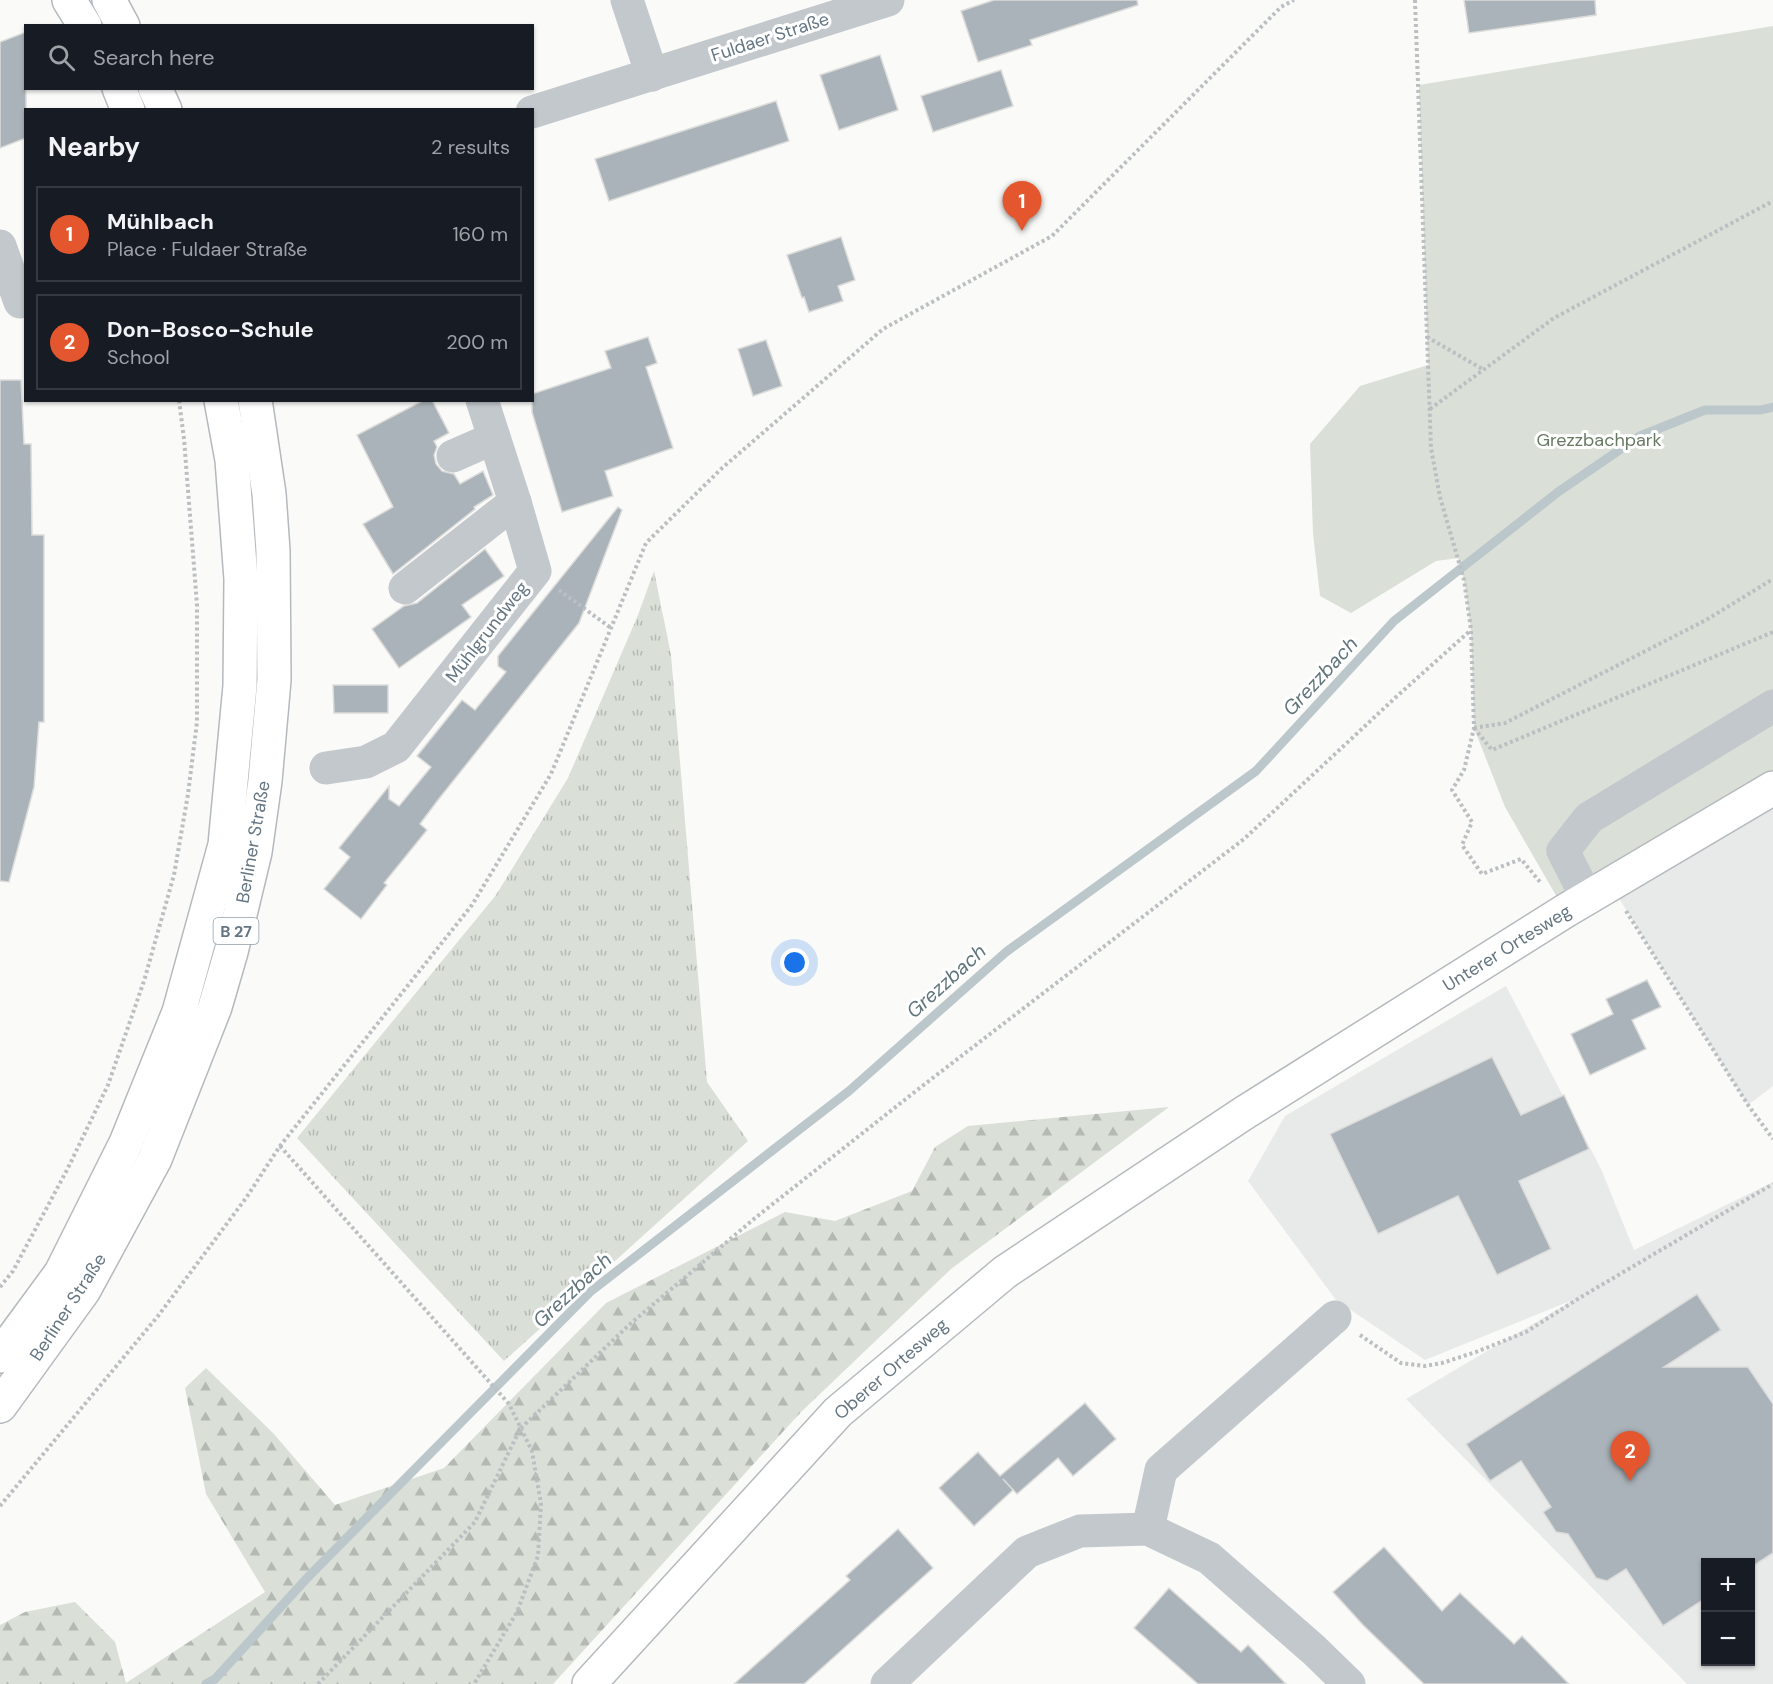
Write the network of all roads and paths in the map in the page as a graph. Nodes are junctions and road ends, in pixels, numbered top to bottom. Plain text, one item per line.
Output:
1 (69, 0) edge
2 (109, 0) edge
3 (627, 0) edge
4 (888, 0) edge
5 (1294, 0) edge
6 (1415, 0) edge
7 (85, 24) edge
8 (122, 24) edge
9 (652, 75) junction
10 (120, 90) edge
11 (156, 90) edge
12 (127, 108) edge
13 (164, 108) edge
14 (534, 111) edge
15 (1773, 201) edge
16 (0, 246) edge
17 (15, 305) edge
18 (1427, 337) junction
19 (1484, 370) junction
20 (179, 402) edge
21 (221, 402) edge
22 (255, 402) edge
23 (483, 402) edge
24 (1430, 409) junction
25 (494, 438) junction
26 (453, 456) dead end
27 (515, 502) junction
28 (535, 572) junction
29 (1773, 579) edge
30 (405, 588) dead end
31 (611, 628) junction
32 (1472, 630) junction
33 (1773, 632) edge
34 (1773, 706) edge
35 (1474, 728) junction
36 (326, 768) dead end
37 (1773, 788) edge
38 (1587, 898) junction
39 (1244, 1113) joint
40 (1773, 1139) edge
41 (280, 1146) junction
42 (1773, 1184) edge
43 (0, 1287) edge
44 (1335, 1317) joint
45 (0, 1356) edge
46 (0, 1406) edge
47 (520, 1429) junction
48 (0, 1506) edge
49 (1148, 1529) junction
50 (318, 1684) edge
51 (474, 1684) edge
52 (589, 1684) edge
53 (887, 1684) edge
54 (1348, 1684) edge

1 - 7 main road
2 - 8 main road
3 - 9 street
4 - 9 street, Fuldaer Straße
5 - 31 path
6 - 18 path
9 - 14 street, Fuldaer Straße
10 - 12 main road
11 - 13 main road
15 - 19 path
16 - 17 street
18 - 19 path
18 - 24 path
19 - 24 path
20 - 43 path
21 - 45 main road, Berliner Straße / B 27
22 - 46 main road, Berliner Straße / B 27
23 - 25 street, Mühlgrundweg
24 - 32 path
25 - 26 street
25 - 27 street, Mühlgrundweg
27 - 28 street, Mühlgrundweg
27 - 30 street
28 - 31 path
28 - 36 street, Mühlgrundweg
29 - 35 path
31 - 41 path
32 - 35 path
32 - 47 path
33 - 35 path
34 - 38 street
35 - 38 path
37 - 38 main road, Unterer Ortesweg
38 - 39 main road, Unterer Ortesweg
38 - 40 path
39 - 52 main road, Oberer Ortesweg
41 - 47 path
41 - 48 path
42 - 44 path
44 - 49 street
47 - 50 path
47 - 51 path
49 - 53 street
49 - 54 street

